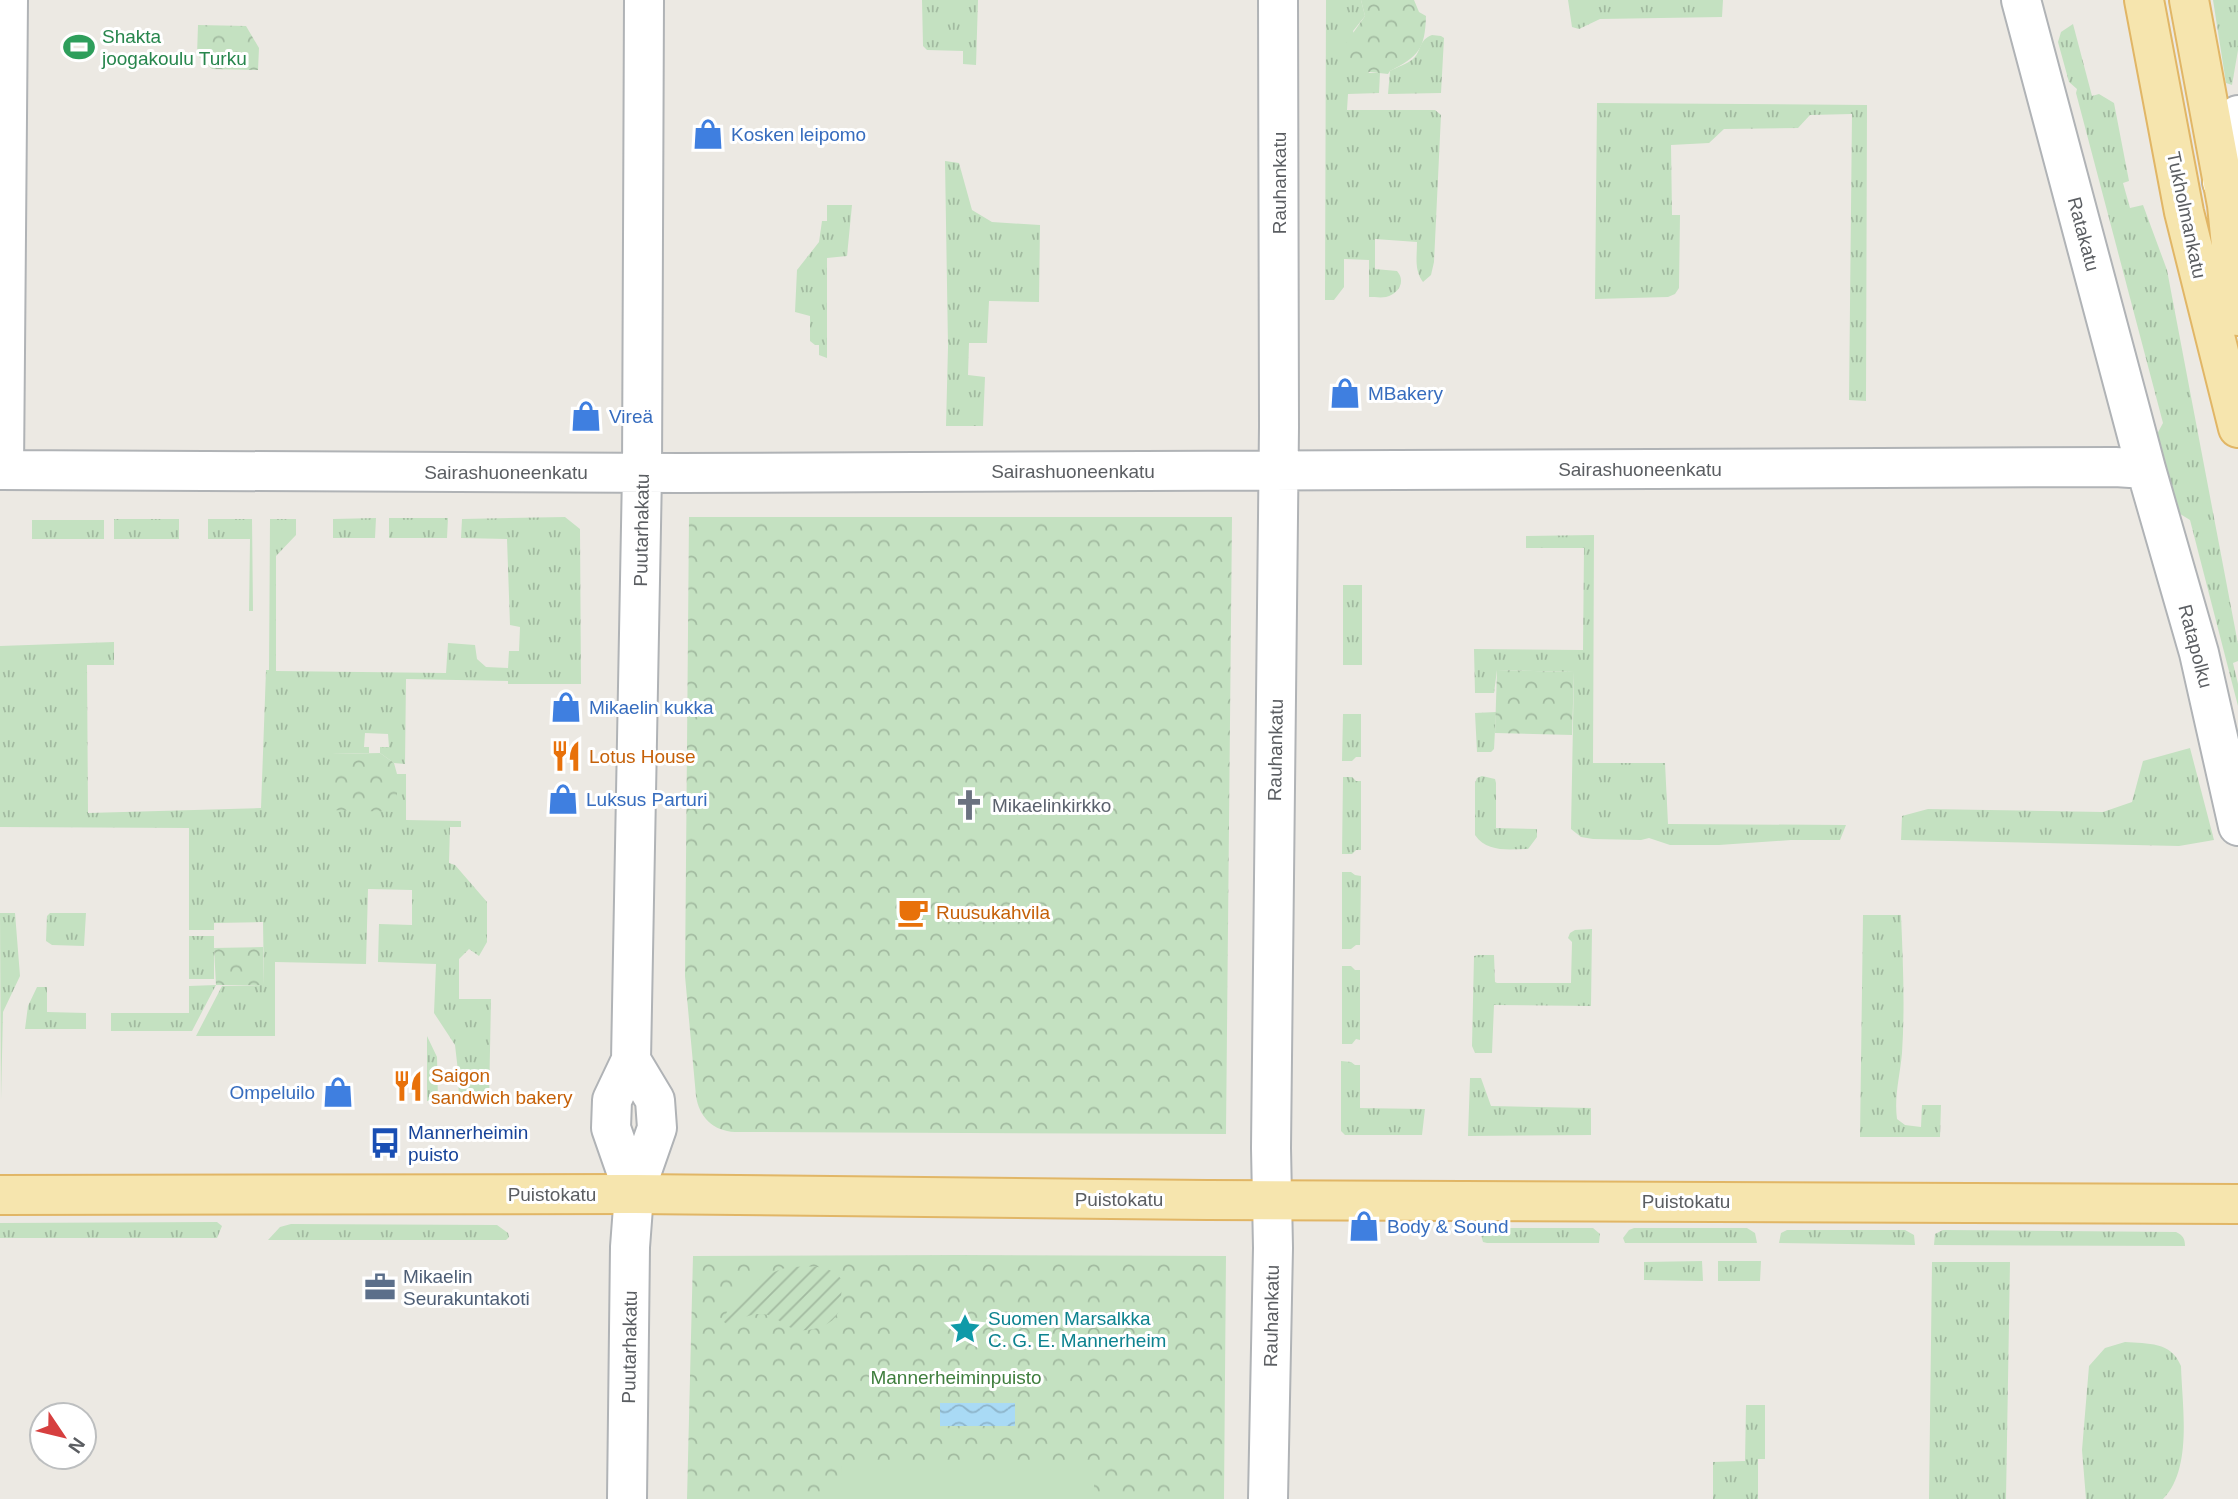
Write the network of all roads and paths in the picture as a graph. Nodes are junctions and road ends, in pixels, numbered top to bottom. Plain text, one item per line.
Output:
1 (8, 0) edge
2 (644, 0) edge
3 (1278, 0) edge
4 (2021, 0) edge
5 (2144, 0) edge
6 (2189, 0) edge
7 (2238, 115) edge
8 (2222, 182) junction
9 (2238, 316) edge
10 (2238, 428) edge
11 (2146, 469) junction
12 (2, 470) edge
13 (1278, 470) junction
14 (642, 472) junction
15 (2238, 826) edge
16 (634, 1194) junction
17 (0, 1195) edge
18 (1271, 1199) junction
19 (2238, 1204) edge
20 (627, 1499) edge
21 (1268, 1499) edge

1 - 12 street
2 - 14 street, Puutarhakatu
3 - 13 street, Rauhankatu
4 - 11 street, Ratakatu
5 - 10 main road, Tukholmankatu
6 - 8 main road, Tukholmankatu
7 - 8 street
8 - 9 main road, Tukholmankatu
11 - 13 street, Sairashuoneenkatu
11 - 15 street, Ratapolku
12 - 14 street, Sairashuoneenkatu
13 - 14 street, Sairashuoneenkatu
13 - 18 street, Rauhankatu
14 - 16 street, Puutarhakatu
16 - 17 main road, Puistokatu
16 - 18 main road, Puistokatu
16 - 20 street, Puutarhakatu
18 - 19 main road, Puistokatu
18 - 21 street, Rauhankatu

